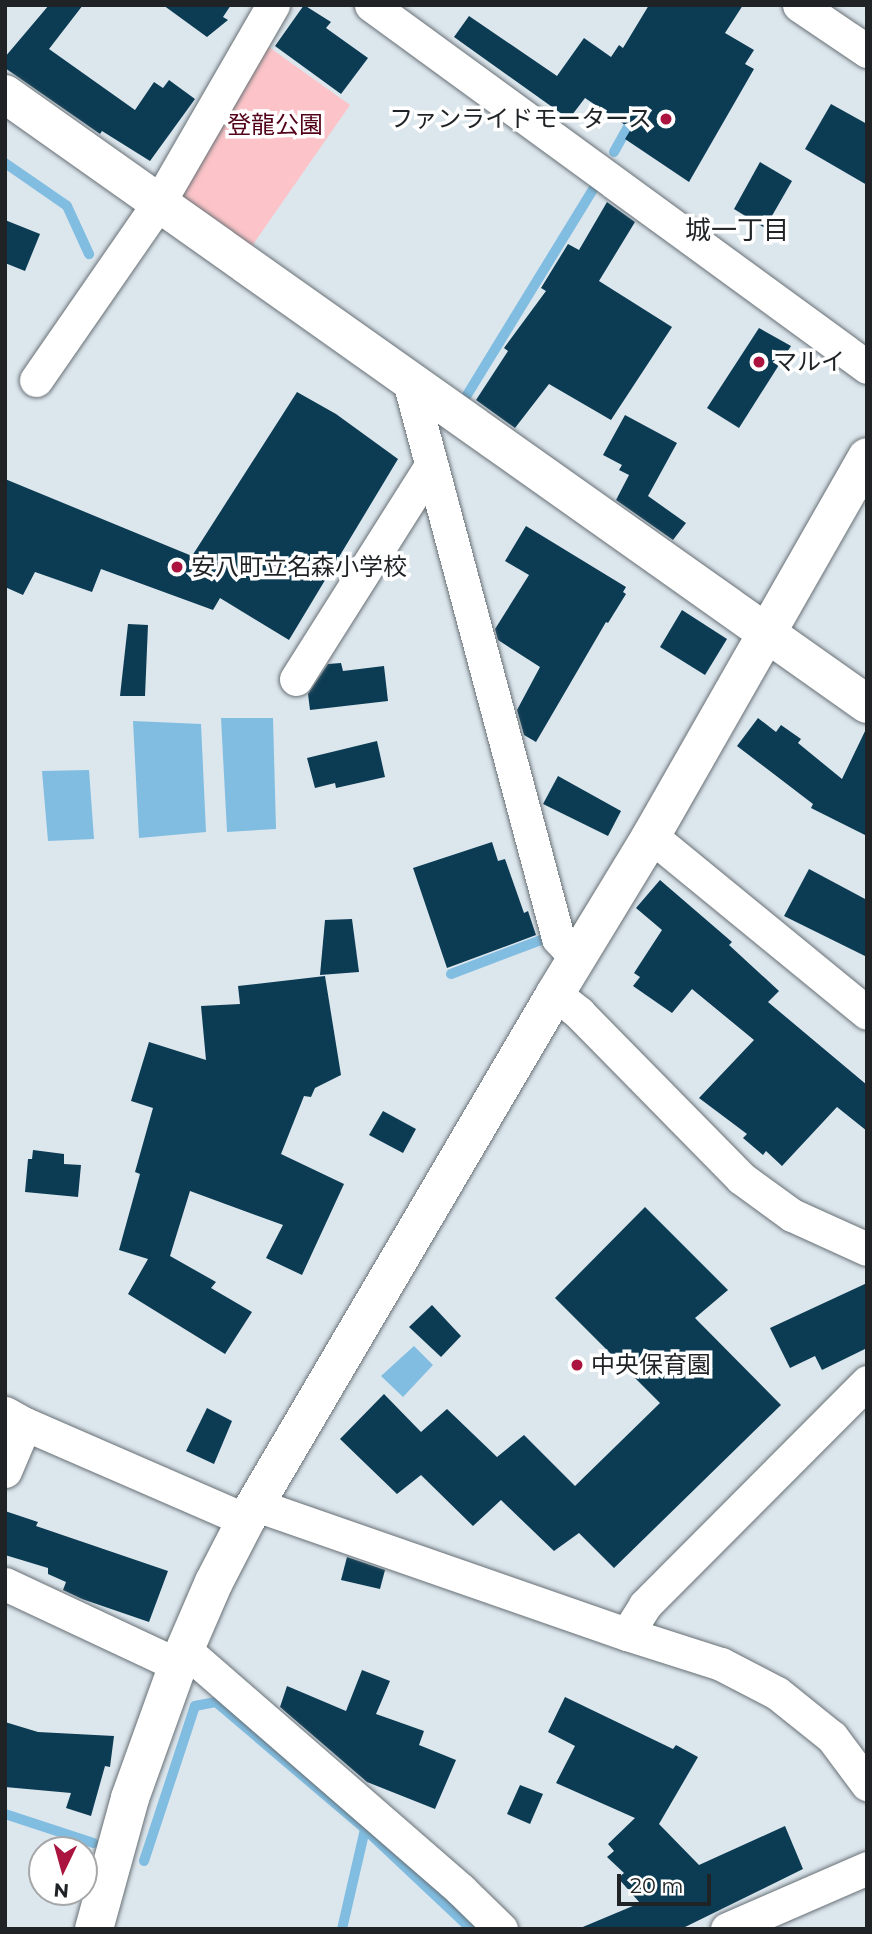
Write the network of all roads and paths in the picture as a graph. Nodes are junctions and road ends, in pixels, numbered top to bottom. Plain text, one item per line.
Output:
1 (273, 5) edge
2 (371, 5) edge
3 (799, 5) edge
4 (867, 51) edge
5 (5, 94) edge
6 (158, 204) junction
7 (867, 367) edge
8 (36, 380) dead end
9 (409, 382) junction
10 (867, 457) edge
11 (430, 467) junction
12 (764, 633) junction
13 (296, 679) dead end
14 (867, 704) edge
15 (651, 836) junction
16 (576, 958) junction
17 (555, 994) junction
18 (867, 1013) edge
19 (867, 1249) edge
20 (867, 1382) edge
21 (15, 1418) edge
22 (5, 1471) edge
23 (251, 1513) junction
24 (5, 1584) edge
25 (627, 1633) junction
26 (181, 1657) junction
27 (867, 1784) edge
28 (867, 1868) edge
29 (94, 1929) edge
30 (501, 1929) edge
31 (727, 1929) edge

1 - 6 street
2 - 7 street
3 - 4 street
5 - 6 street
6 - 8 street
6 - 9 street
9 - 11 street
9 - 12 street
10 - 12 street
11 - 13 street
11 - 16 street
12 - 14 street
12 - 15 street
15 - 16 street
15 - 18 street
16 - 17 street
17 - 19 street
17 - 23 street
20 - 25 street
21 - 22 street
21 - 23 street
23 - 25 street
23 - 26 street
24 - 26 street
25 - 27 street
26 - 29 street
26 - 30 street
28 - 31 street

